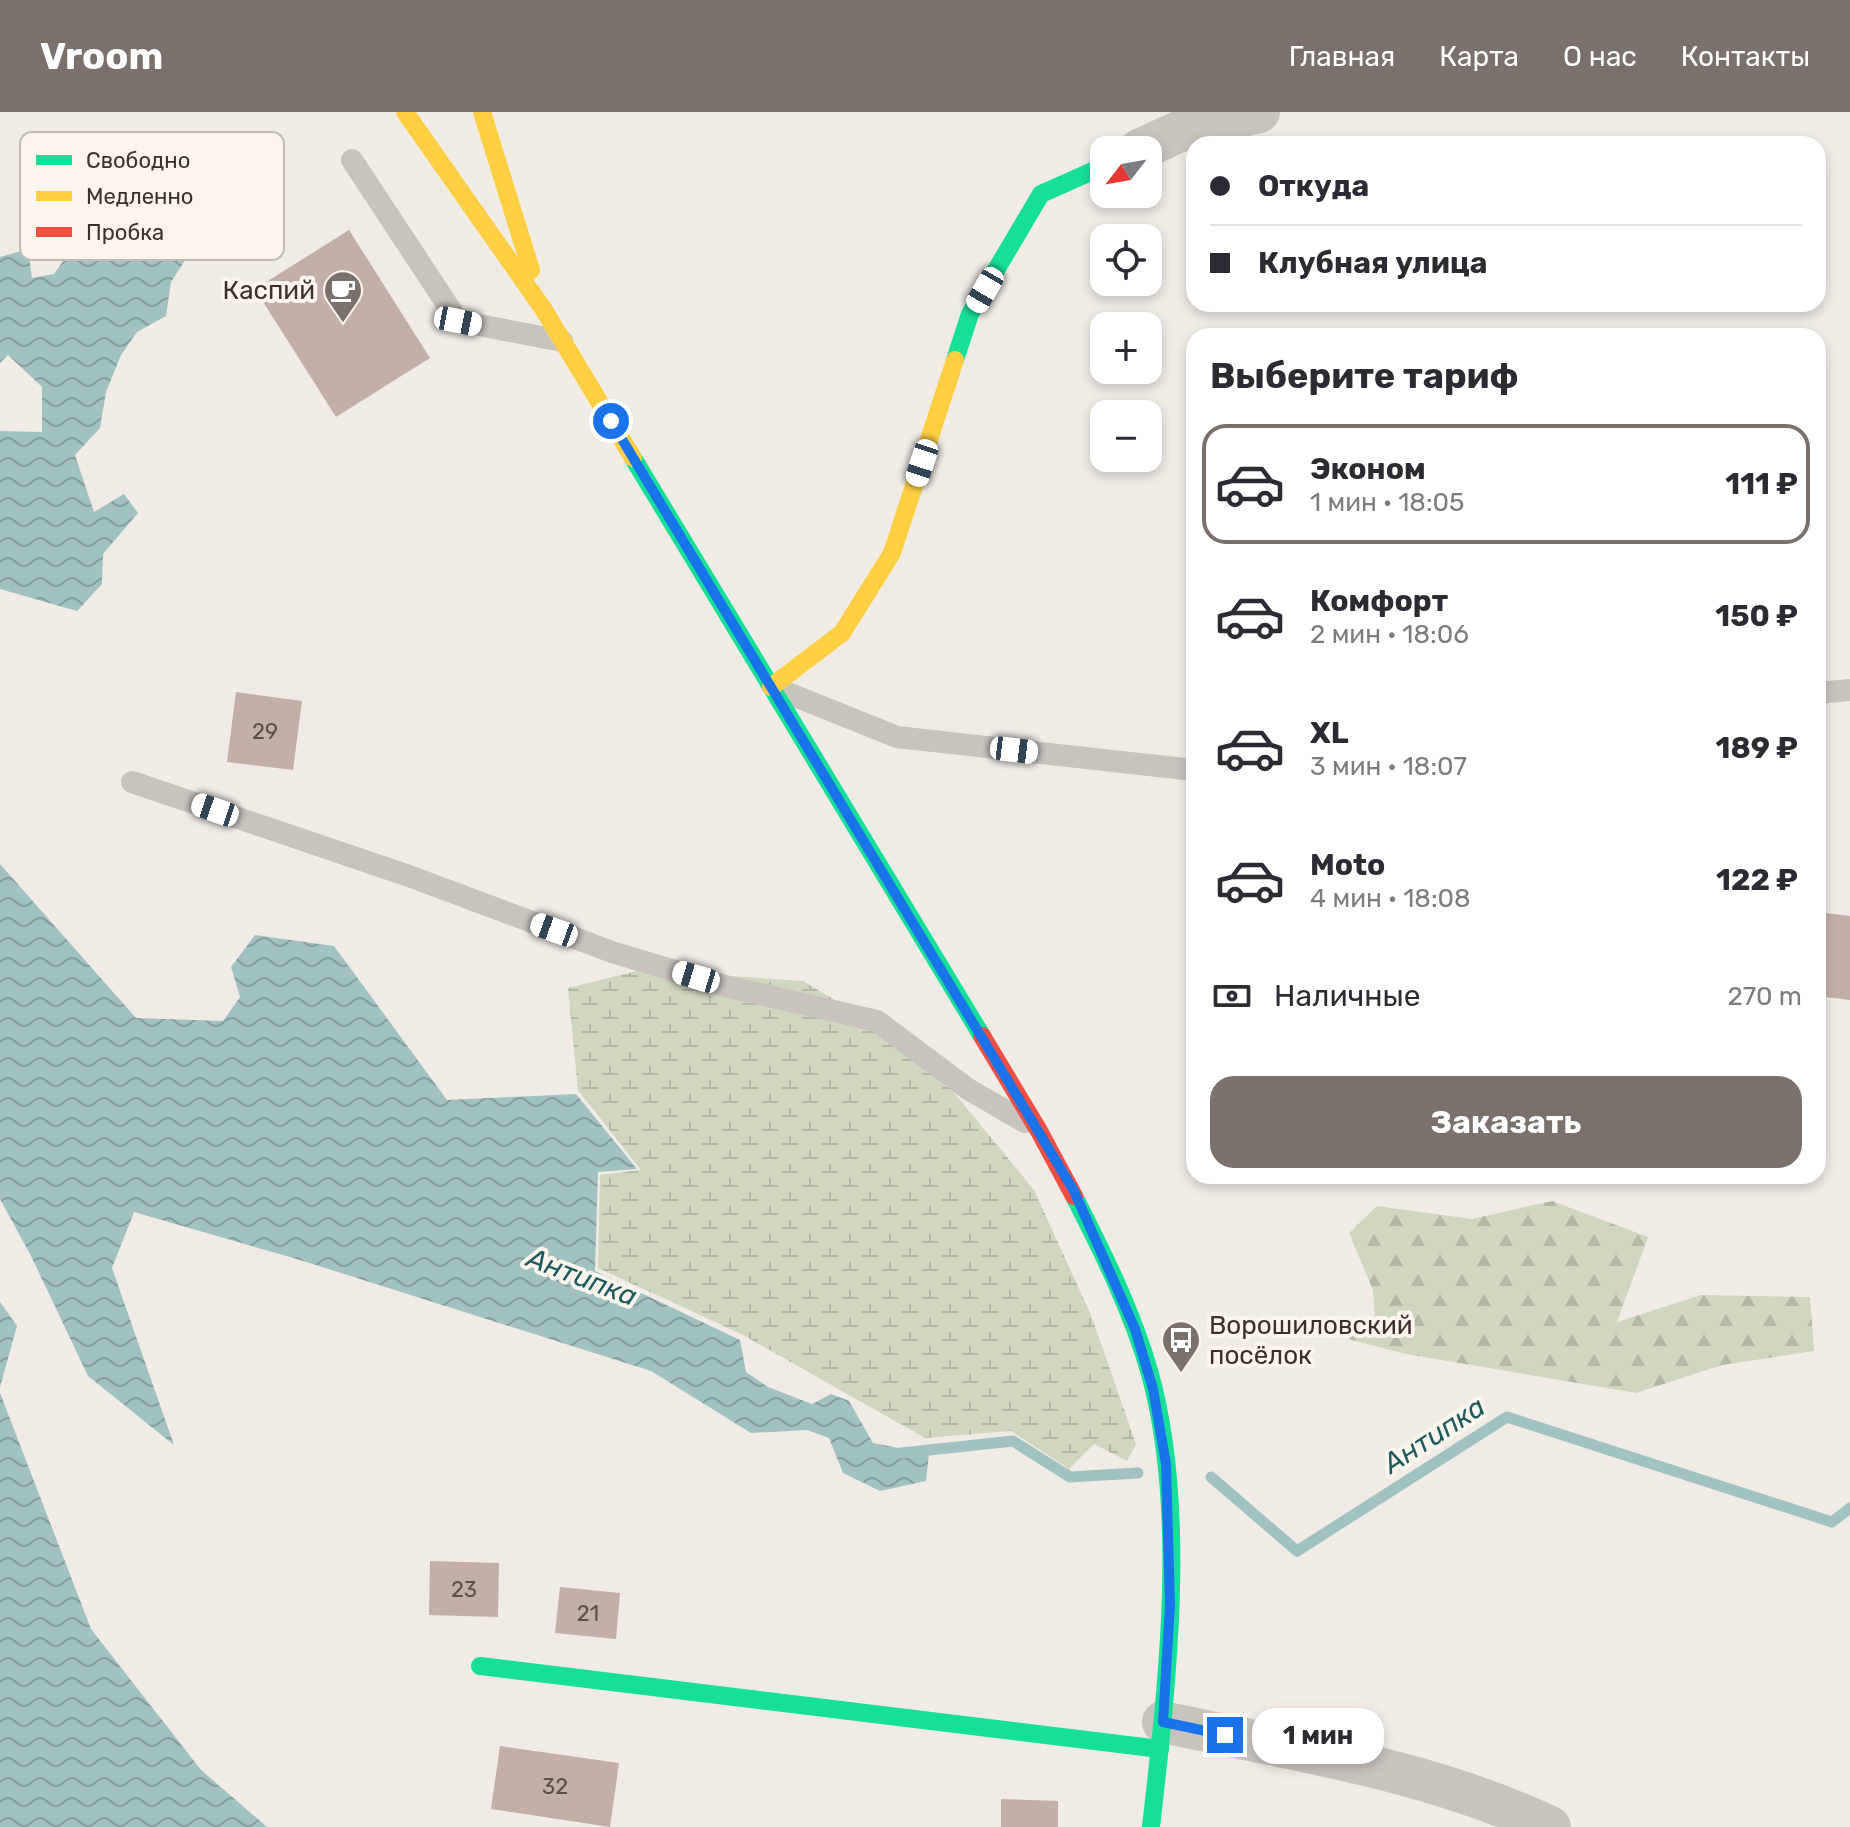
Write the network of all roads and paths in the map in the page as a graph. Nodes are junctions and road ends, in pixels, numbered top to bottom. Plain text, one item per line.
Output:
1 (405, 112) edge
2 (482, 112) edge
3 (1259, 112) edge
4 (1162, 139) edge
5 (352, 160) dead end
6 (1090, 172) edge
7 (544, 310) junction
8 (563, 341) junction
9 (771, 687) junction
10 (1850, 690) edge
11 (1826, 692) edge
12 (1186, 769) edge
13 (132, 782) dead end
14 (1039, 1131) junction
15 (480, 1666) dead end
16 (1162, 1736) junction
17 (1151, 1827) edge
18 (1550, 1827) edge

1 - 7 main road
2 - 7 main road
3 - 4 street
5 - 8 lane
6 - 9 main road
7 - 8 main road
8 - 9 main road
9 - 12 lane
9 - 14 main road
10 - 11 lane
13 - 14 lane
14 - 16 main road
15 - 16 main road
16 - 17 main road
16 - 18 street

